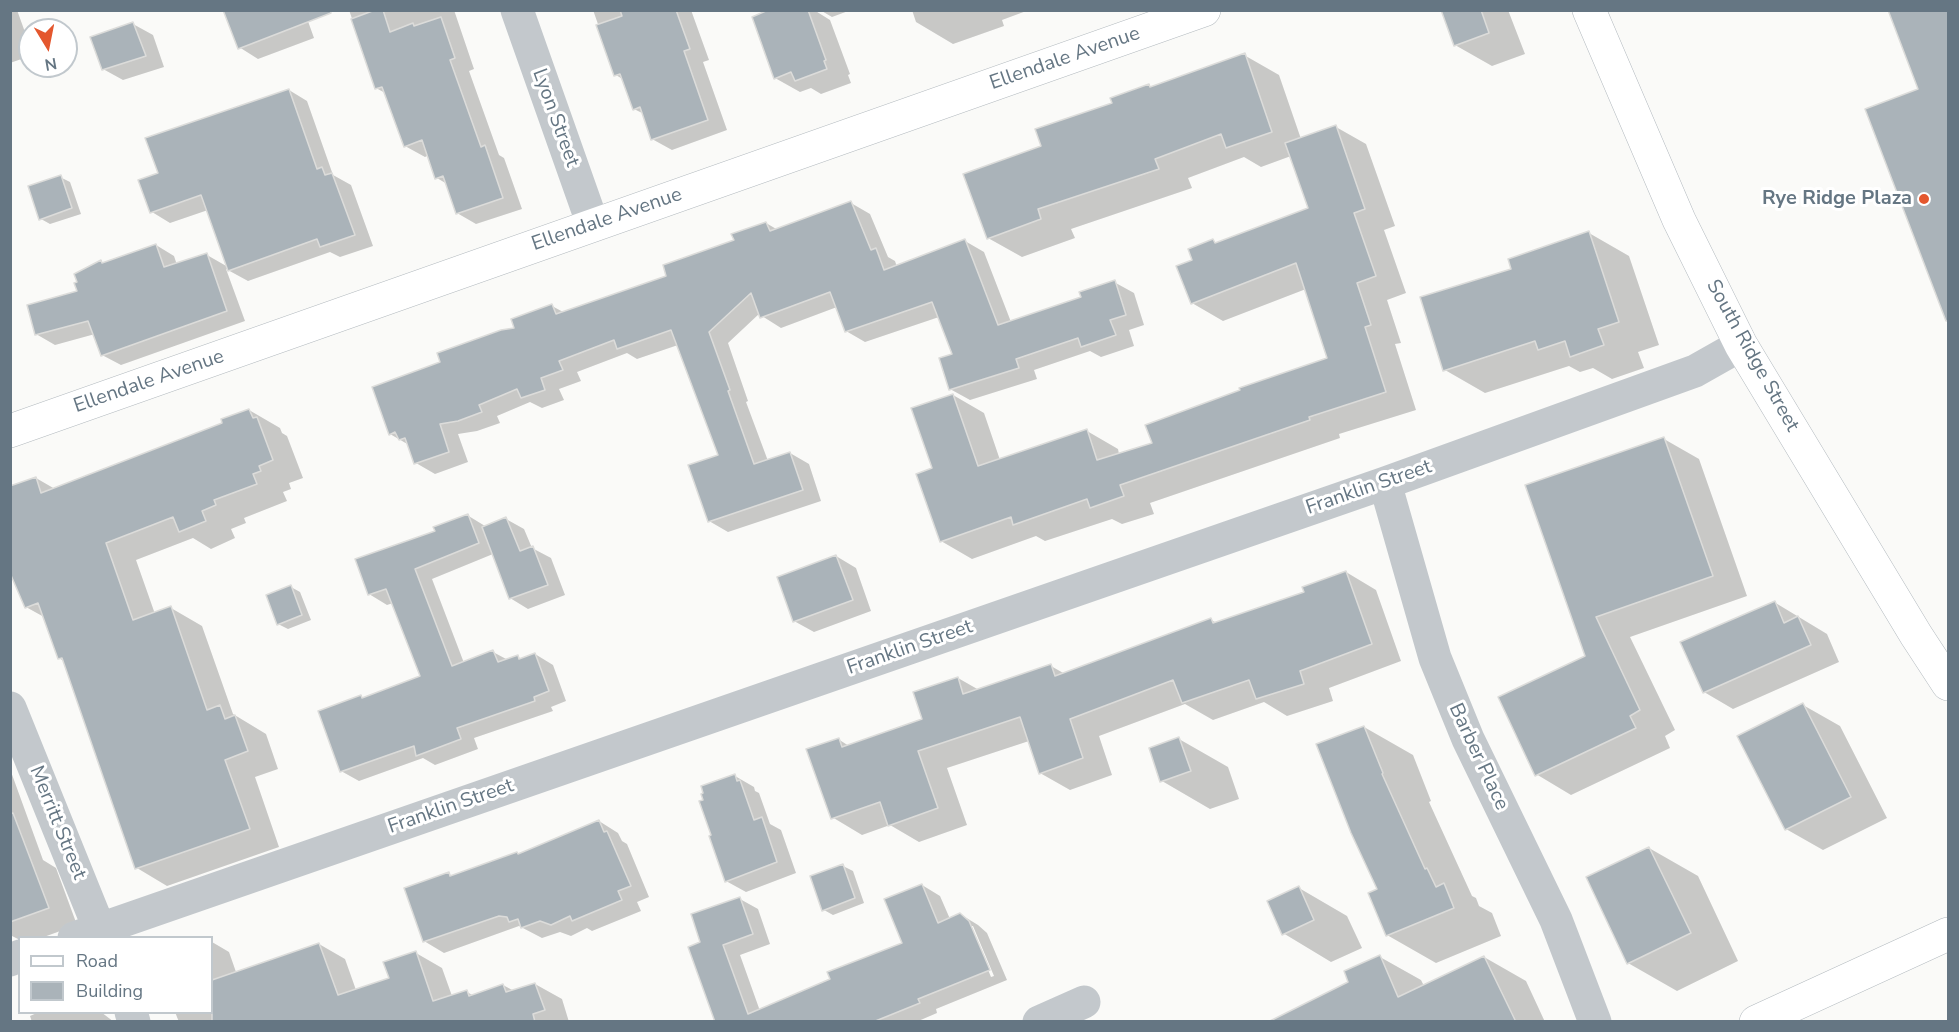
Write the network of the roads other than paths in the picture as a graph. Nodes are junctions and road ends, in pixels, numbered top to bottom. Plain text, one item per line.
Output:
1 (517, 10) edge
2 (1204, 10) edge
3 (1589, 10) edge
4 (593, 225) junction
5 (1741, 345) junction
6 (10, 431) edge
7 (1385, 483) junction
8 (1948, 684) edge
9 (10, 708) edge
10 (1948, 934) edge
11 (92, 935) edge
12 (1084, 1002) dead end
13 (1039, 1022) edge
14 (1595, 1022) edge
15 (1755, 1022) edge

1 - 4 street, Lyon Street
2 - 4 street, Ellendale Avenue
3 - 5 street, South Ridge Street
4 - 6 street, Ellendale Avenue
5 - 7 street, Franklin Street
5 - 8 street, South Ridge Street
7 - 11 street, Franklin Street
7 - 14 street, Barber Place
9 - 11 street, Merritt Street
10 - 15 street
12 - 13 street

